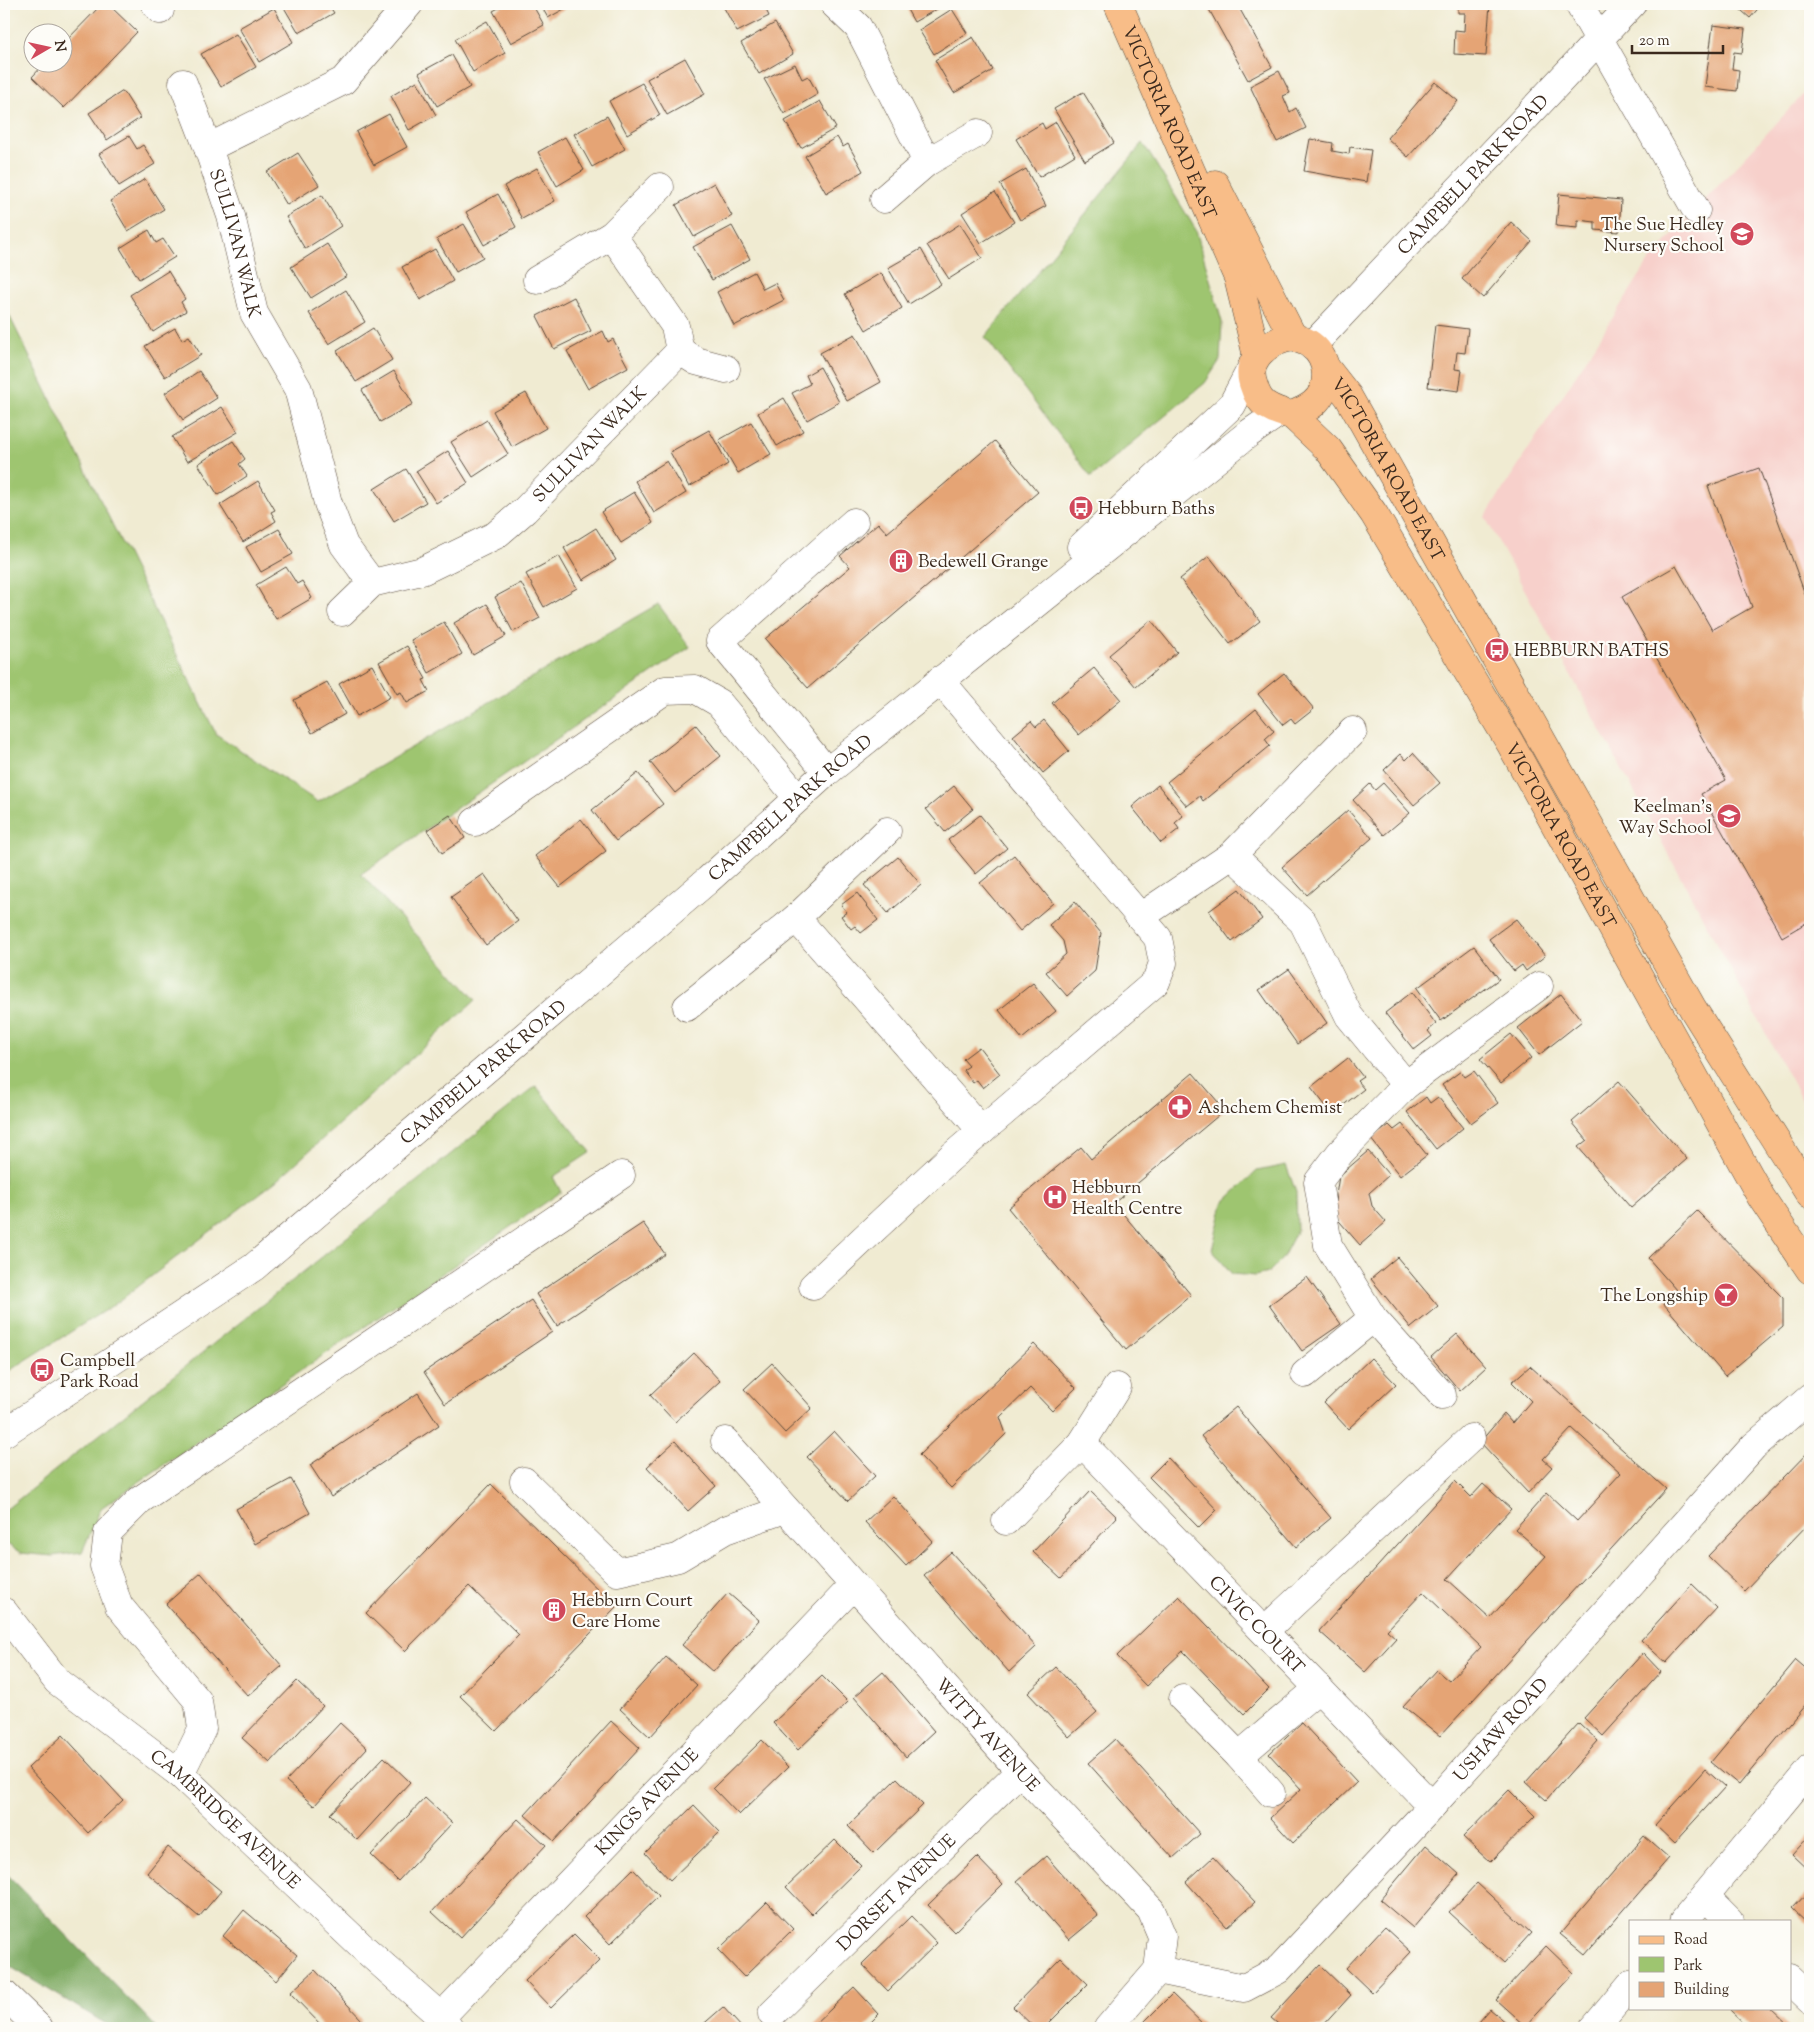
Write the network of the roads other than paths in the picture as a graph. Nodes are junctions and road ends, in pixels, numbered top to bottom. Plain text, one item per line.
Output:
1 (409, 4) edge
2 (834, 4) edge
3 (1118, 4) edge
4 (1579, 4) edge
5 (1632, 4) edge
6 (1600, 40) junction
7 (183, 83) dead end
8 (978, 133) dead end
9 (208, 148) junction
10 (927, 162) junction
11 (660, 187) dead end
12 (884, 199) dead end
13 (1696, 210) dead end
14 (612, 235) junction
15 (537, 280) dead end
16 (680, 351) junction
17 (1310, 351) junction
18 (1254, 361) junction
19 (726, 369) dead end
20 (1286, 413) junction
21 (854, 522) dead end
22 (372, 582) junction
23 (342, 612) dead end
24 (940, 680) junction
25 (1353, 731) dead end
26 (826, 772) junction
27 (798, 798) junction
28 (475, 822) dead end
29 (886, 831) dead end
30 (1232, 855) junction
31 (1140, 917) junction
32 (796, 918) junction
33 (1539, 986) dead end
34 (688, 1007) dead end
35 (1406, 1085) junction
36 (982, 1131) junction
37 (621, 1175) dead end
38 (1810, 1195) edge
39 (1810, 1270) edge
40 (813, 1286) dead end
41 (1372, 1318) junction
42 (1305, 1374) dead end
43 (1117, 1387) dead end
44 (1442, 1395) dead end
45 (1810, 1398) edge
46 (4, 1433) edge
47 (1471, 1438) dead end
48 (725, 1441) dead end
49 (1082, 1443) junction
50 (524, 1480) dead end
51 (785, 1509) junction
52 (1006, 1521) dead end
53 (853, 1586) junction
54 (4, 1612) edge
55 (1264, 1631) junction
56 (1319, 1688) junction
57 (1183, 1699) dead end
58 (1239, 1756) junction
59 (1810, 1769) edge
60 (1020, 1772) junction
61 (180, 1774) junction
62 (1271, 1793) dead end
63 (1432, 1806) junction
64 (1705, 1896) junction
65 (1685, 1920) edge
66 (1729, 1920) edge
67 (1158, 1970) junction
68 (1792, 1982) edge
69 (1629, 1987) edge
70 (4, 1994) edge
71 (1810, 1999) edge
72 (772, 2014) dead end
73 (445, 2023) edge
74 (39, 2028) edge
75 (1108, 2028) edge
76 (1594, 2028) edge

1 - 9 street, SULLIVAN WALK
2 - 10 street
3 - 17 main road, VICTORIA ROAD EAST
3 - 18 main road, VICTORIA ROAD EAST
4 - 6 street
5 - 6 street, CAMPBELL PARK ROAD
6 - 13 street
6 - 17 street, CAMPBELL PARK ROAD
7 - 9 street, SULLIVAN WALK
8 - 10 street
9 - 22 street, SULLIVAN WALK
10 - 12 street
11 - 14 street
14 - 15 street
14 - 16 street
16 - 19 street
16 - 22 street, SULLIVAN WALK
17 - 18 main road
17 - 20 main road
17 - 38 main road, VICTORIA ROAD EAST
18 - 20 main road
18 - 24 street, CAMPBELL PARK ROAD
20 - 24 street, CAMPBELL PARK ROAD
20 - 39 main road, VICTORIA ROAD EAST
21 - 26 street
22 - 23 street
24 - 26 street, CAMPBELL PARK ROAD
24 - 31 street
25 - 30 street
26 - 27 street, CAMPBELL PARK ROAD
27 - 28 street
27 - 46 street, CAMPBELL PARK ROAD
29 - 32 street
30 - 31 street
30 - 35 street
31 - 36 street
32 - 34 street
32 - 36 street
33 - 35 street
35 - 41 street
36 - 40 street
37 - 61 street
41 - 42 street
41 - 44 street
43 - 49 street
45 - 63 street, USHAW ROAD
47 - 55 street
48 - 51 street, WITTY AVENUE
49 - 52 street
49 - 55 street, CIVIC COURT
50 - 51 street
51 - 53 street, WITTY AVENUE
53 - 60 street, WITTY AVENUE
53 - 73 street, KINGS AVENUE
54 - 61 street, CAMBRIDGE AVENUE
55 - 56 street, CIVIC COURT
56 - 58 street
56 - 63 street, CIVIC COURT
57 - 58 street
58 - 62 street
59 - 64 street
60 - 67 street, WITTY AVENUE
60 - 72 street, DORSET AVENUE
61 - 73 street, CAMBRIDGE AVENUE
63 - 67 street, USHAW ROAD
64 - 65 street
64 - 66 street
67 - 75 street
68 - 71 street
69 - 76 street
70 - 74 street

